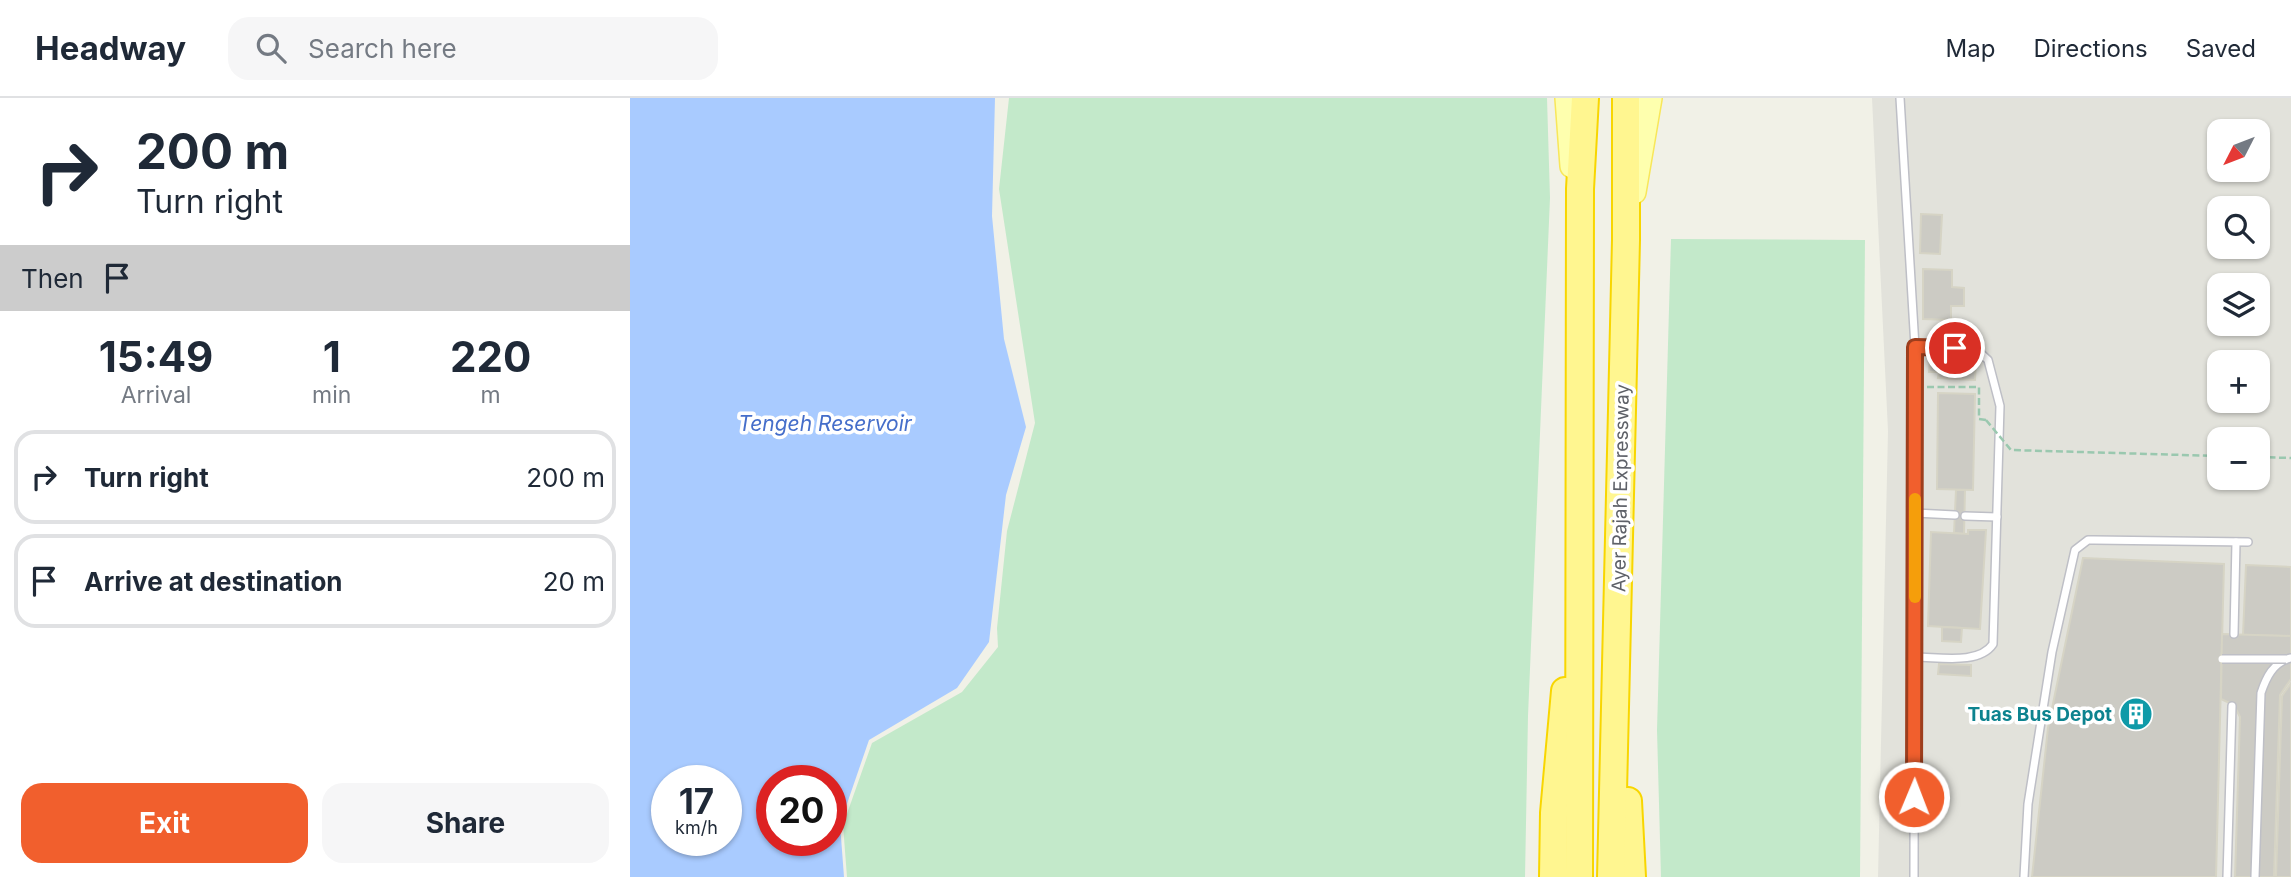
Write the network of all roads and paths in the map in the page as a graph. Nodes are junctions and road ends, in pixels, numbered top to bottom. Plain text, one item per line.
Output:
1 (1567, 98) edge
2 (1585, 98) edge
3 (1626, 98) edge
4 (1650, 98) edge
5 (1900, 98) edge
6 (1580, 189) junction
7 (1626, 240) junction
8 (1915, 347) junction
9 (1915, 387) junction
10 (2207, 456) edge
11 (2270, 457) edge
12 (2291, 458) edge
13 (1581, 491) junction
14 (1915, 513) junction
15 (1955, 515) dead end
16 (1965, 516) dead end
17 (1997, 517) junction
18 (2236, 542) junction
19 (2248, 542) dead end
20 (2234, 634) dead end
21 (1916, 657) junction
22 (2288, 658) edge
23 (2222, 659) dead end
24 (2232, 706) dead end
25 (1615, 708) junction
26 (1553, 877) edge
27 (1579, 877) edge
28 (1611, 877) edge
29 (1632, 877) edge
30 (1914, 877) edge
31 (2024, 877) edge
32 (2227, 877) edge
33 (2255, 877) edge

1 - 6 main road
2 - 6 highway, Ayer Rajah Expressway
3 - 7 highway, Ayer Rajah Expressway
4 - 7 main road
5 - 8 lane
6 - 13 highway, Ayer Rajah Expressway
7 - 25 highway, Ayer Rajah Expressway
8 - 9 lane
8 - 17 lane
9 - 10 path, bridge
9 - 14 lane
11 - 12 path
13 - 26 highway
13 - 27 highway, Ayer Rajah Expressway
14 - 15 lane
14 - 21 lane
16 - 17 lane
17 - 21 lane
18 - 19 lane
18 - 20 lane
18 - 31 lane
21 - 30 lane
22 - 23 lane, bridge
22 - 33 lane
24 - 32 lane
25 - 28 highway, Ayer Rajah Expressway
25 - 29 highway

